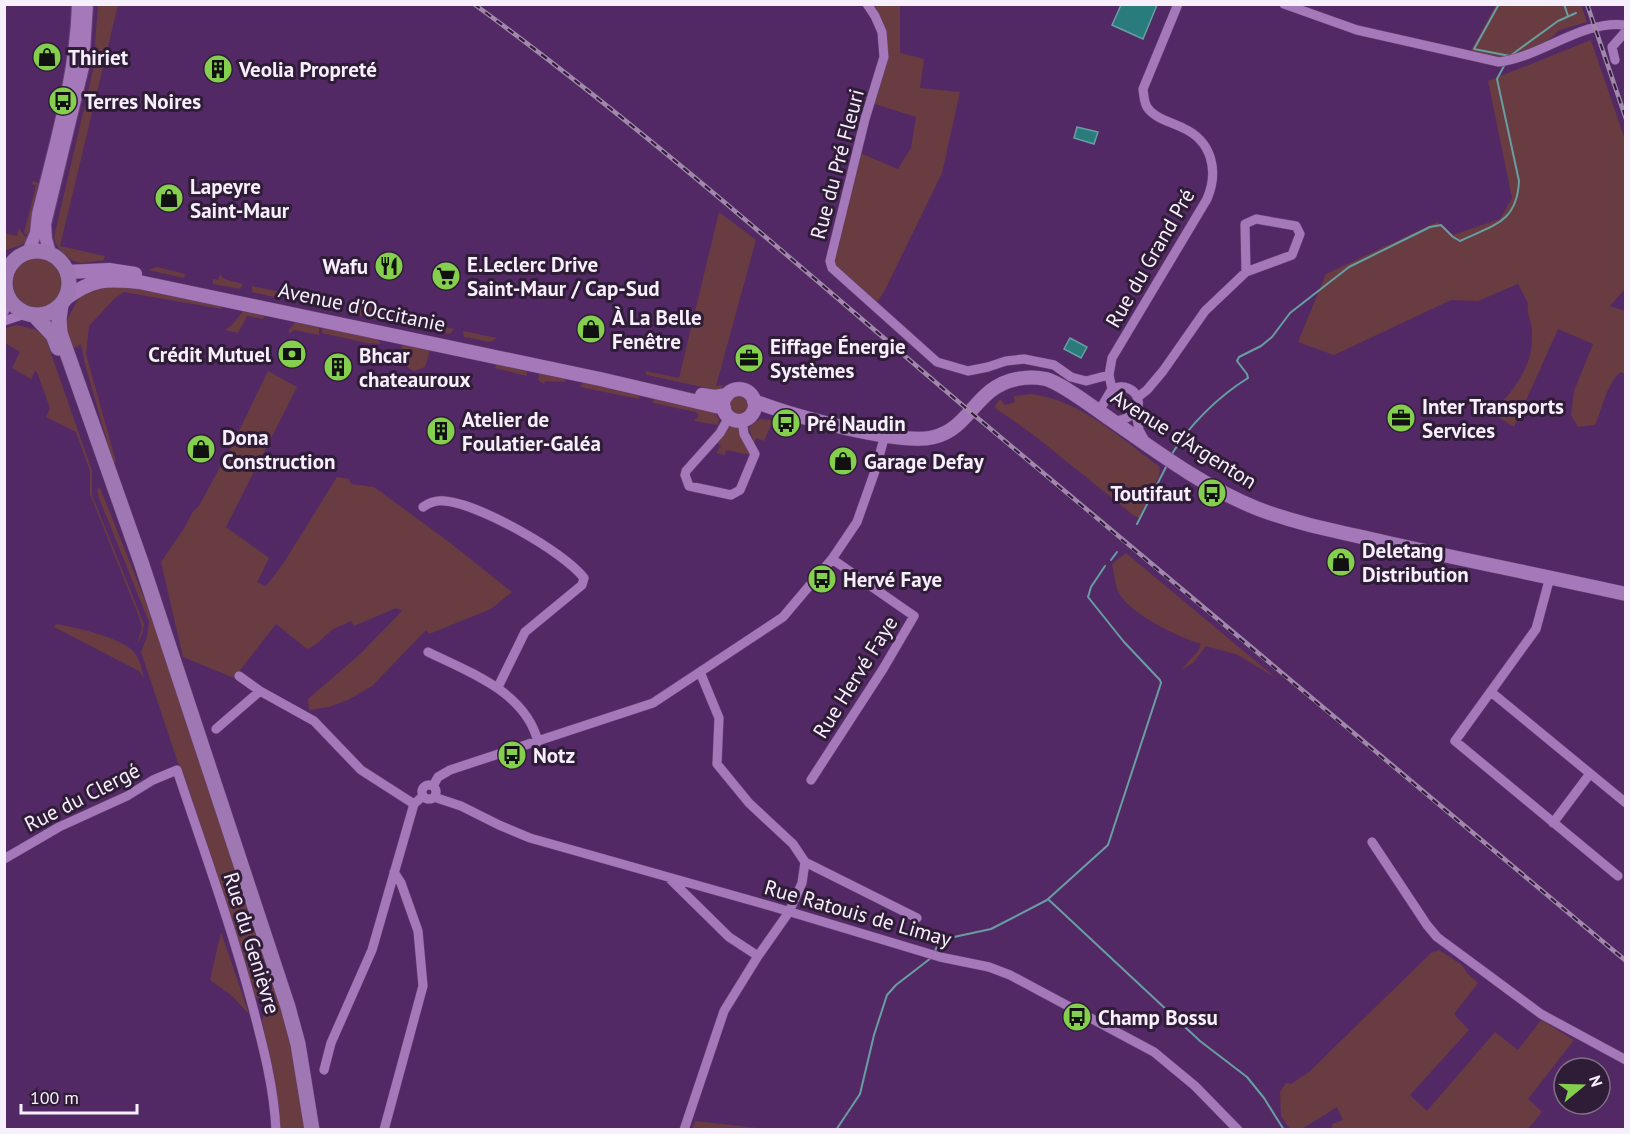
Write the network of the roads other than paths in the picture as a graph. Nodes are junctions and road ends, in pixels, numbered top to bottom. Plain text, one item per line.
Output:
1 (78, 4) edge
2 (87, 4) edge
3 (867, 4) edge
4 (1178, 4) edge
5 (1284, 4) edge
6 (1626, 25) edge
7 (1626, 31) edge
8 (1615, 60) dead end
9 (50, 253) junction
10 (16, 256) edge
11 (67, 272) junction
12 (1246, 272) junction
13 (5, 279) edge
14 (63, 302) junction
15 (7, 306) edge
16 (31, 314) junction
17 (4, 321) edge
18 (1109, 375) junction
19 (1112, 389) junction
20 (1138, 397) junction
21 (738, 409) junction
22 (1099, 411) junction
23 (1136, 413) junction
24 (1114, 421) junction
25 (885, 435) junction
26 (1146, 444) junction
27 (423, 507) dead end
28 (832, 559) junction
29 (145, 577) junction
30 (1550, 577) junction
31 (1626, 594) edge
32 (428, 652) dead end
33 (700, 672) junction
34 (240, 676) dead end
35 (498, 687) junction
36 (260, 691) junction
37 (1491, 692) junction
38 (216, 729) dead end
39 (538, 742) junction
40 (177, 770) joint
41 (1589, 774) junction
42 (811, 780) dead end
43 (433, 786) junction
44 (423, 796) junction
45 (434, 797) junction
46 (1626, 803) edge
47 (414, 804) junction
48 (1553, 823) junction
49 (1372, 842) dead end
50 (4, 859) edge
51 (805, 862) junction
52 (394, 872) junction
53 (1618, 876) dead end
54 (669, 878) junction
55 (789, 912) junction
56 (917, 918) dead end
57 (758, 956) junction
58 (1626, 1060) edge
59 (324, 1070) dead end
60 (276, 1130) edge
61 (312, 1130) edge
62 (384, 1130) edge
63 (684, 1130) edge
64 (1238, 1130) edge

1 - 10 street
2 - 9 street
3 - 18 street, Rue du Pré Fleuri
4 - 18 street, Rue du Grand Pré
5 - 6 street
7 - 8 street
9 - 10 main road
9 - 11 main road
10 - 13 main road
11 - 14 main road
11 - 21 main road, Avenue d'Occitanie
12 - 12 street
12 - 20 street
13 - 15 main road
14 - 16 main road
14 - 21 main road, Avenue d'Occitanie
14 - 29 main road
15 - 16 main road
16 - 17 street
16 - 29 main road
18 - 19 street
19 - 20 street
19 - 22 street
20 - 23 street
21 - 21 street
21 - 25 main road, Avenue d'Occitanie
22 - 24 main road, Avenue d'Argenton
22 - 25 main road, Avenue d'Argenton
23 - 24 street
23 - 26 street
24 - 26 main road, Avenue d'Argenton
25 - 28 street
26 - 30 main road, Avenue d'Argenton
27 - 35 street
28 - 33 street
28 - 42 street, Rue Hervé Faye
29 - 61 main road
30 - 31 main road, Avenue d'Argenton
30 - 37 street
32 - 35 street
33 - 39 street
33 - 51 street
34 - 36 street
35 - 39 street
36 - 38 street
36 - 47 street
37 - 41 street
37 - 48 street
39 - 43 street
40 - 50 street, Rue du Clergé
40 - 60 street, Rue du Genièvre
41 - 46 street
41 - 48 street
43 - 44 street
43 - 45 street
44 - 45 street
44 - 47 street
45 - 54 street, Rue Ratouis de Limay
47 - 52 street
48 - 53 street
49 - 58 street
51 - 55 street
51 - 56 street
52 - 59 street
52 - 62 street
54 - 55 street, Rue Ratouis de Limay
54 - 57 street
55 - 57 street
55 - 64 street, Rue Ratouis de Limay
57 - 63 street

